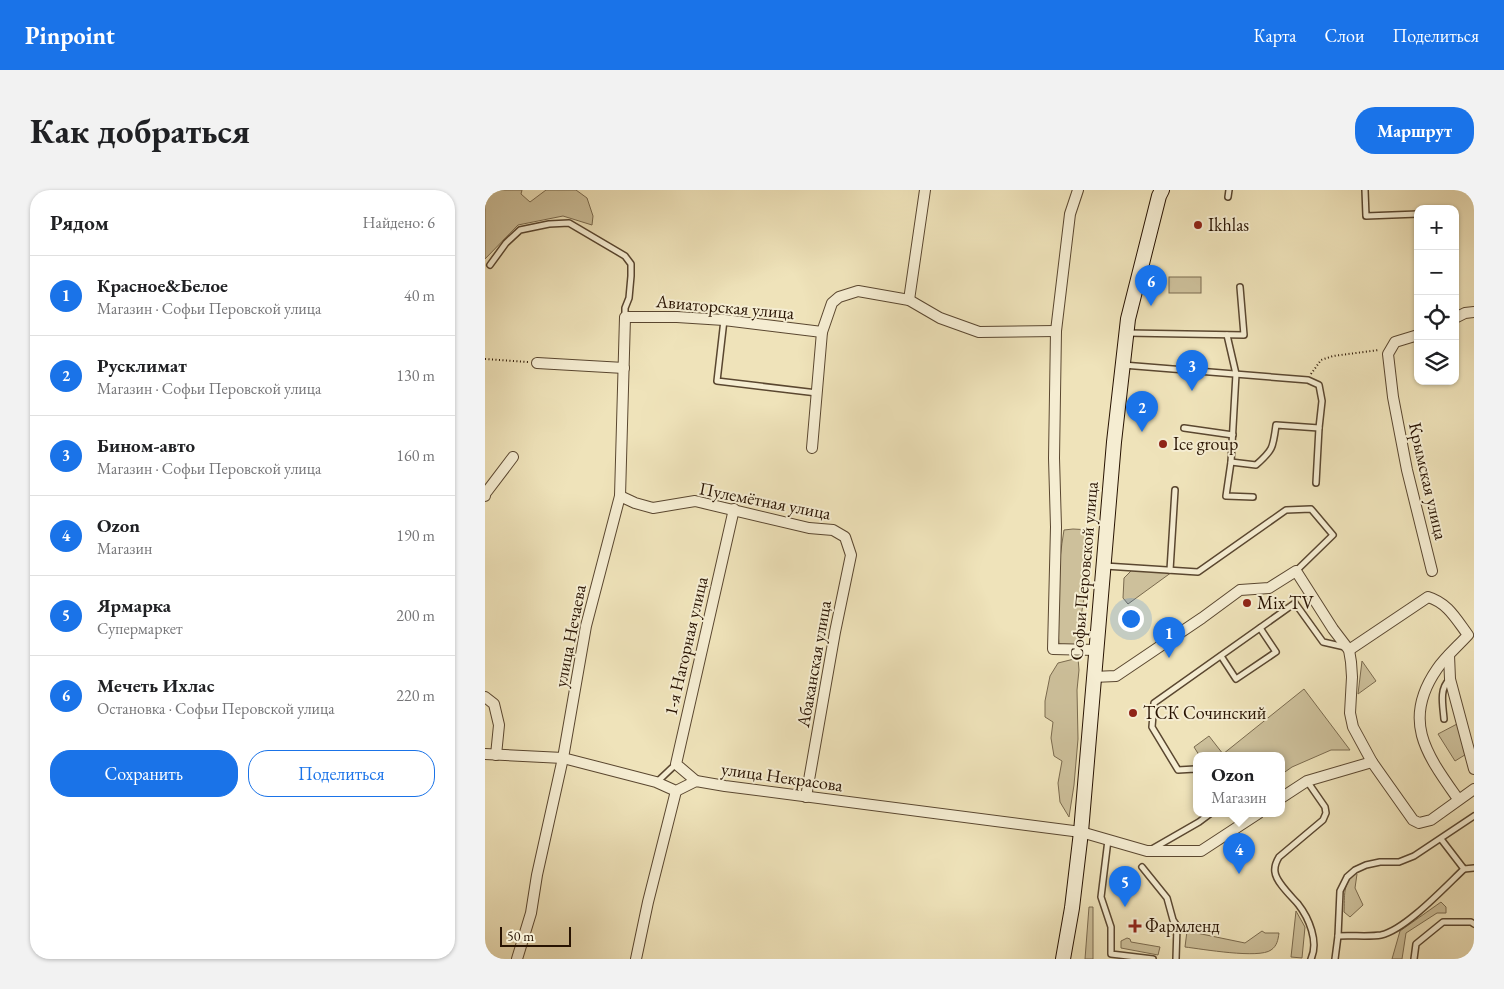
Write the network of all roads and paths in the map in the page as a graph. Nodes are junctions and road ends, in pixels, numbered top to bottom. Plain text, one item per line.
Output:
1 (925, 190) edge
2 (1078, 190) edge
3 (1162, 190) edge
4 (1229, 190) edge
5 (1365, 190) edge
6 (1228, 197) dead end
7 (1414, 214) edge
8 (490, 265) dead end
9 (1240, 287) dead end
10 (909, 300) junction
11 (1474, 312) edge
12 (625, 316) junction
13 (1459, 316) edge
14 (724, 320) junction
15 (1056, 331) junction
16 (822, 332) junction
17 (1127, 333) junction
18 (1227, 334) junction
19 (1414, 335) edge
20 (1391, 348) junction
21 (485, 359) edge
22 (537, 363) joint
23 (1123, 364) junction
24 (624, 368) junction
25 (1236, 374) junction
26 (1308, 380) junction
27 (817, 394) junction
28 (1184, 428) dead end
29 (1319, 428) junction
30 (1233, 435) junction
31 (813, 448) dead end
32 (513, 458) dead end
33 (1231, 462) junction
34 (1316, 483) dead end
35 (1175, 490) dead end
36 (485, 496) edge
37 (619, 496) junction
38 (1253, 497) dead end
39 (734, 509) junction
40 (845, 537) joint
41 (1103, 566) junction
42 (1170, 570) junction
43 (1296, 570) junction
44 (1432, 571) dead end
45 (1260, 628) junction
46 (1471, 633) edge
47 (1347, 649) junction
48 (1096, 650) junction
49 (1449, 655) junction
50 (1221, 656) junction
51 (1093, 677) junction
52 (1450, 679) junction
53 (485, 697) edge
54 (1444, 720) dead end
55 (490, 754) edge
56 (563, 758) junction
57 (1372, 762) junction
58 (676, 764) junction
59 (1193, 769) edge
60 (1474, 769) edge
61 (696, 781) junction
62 (656, 782) junction
63 (1307, 782) junction
64 (1474, 789) edge
65 (676, 791) junction
66 (806, 796) junction
67 (1285, 796) edge
68 (1458, 799) junction
69 (1474, 816) edge
70 (1206, 817) edge
71 (1253, 817) edge
72 (1081, 832) junction
73 (1441, 838) junction
74 (1108, 840) junction
75 (1147, 852) junction
76 (1142, 867) dead end
77 (1474, 868) edge
78 (1464, 869) junction
79 (1474, 924) edge
80 (1338, 936) junction
81 (517, 959) edge
82 (636, 959) edge
83 (1063, 959) edge
84 (1153, 959) edge
85 (1176, 959) edge
86 (1311, 959) edge
87 (1335, 959) edge
88 (1414, 959) edge

1 - 10 street
2 - 15 street
3 - 17 main road, Софьи Перовской улица
4 - 6 lane
5 - 7 lane
8 - 12 lane
9 - 18 lane
10 - 15 street
10 - 16 street
11 - 13 street
12 - 14 street, Авиаторская улица
12 - 24 street, улица Нечаева
14 - 16 street, Авиаторская улица
14 - 27 lane
15 - 48 street
16 - 27 street
17 - 18 lane
17 - 23 main road, Софьи Перовской улица
18 - 25 lane
19 - 20 street
20 - 26 path
20 - 44 street, Крымская улица
21 - 22 path
22 - 24 street
23 - 25 lane
23 - 41 main road, Софьи Перовской улица
24 - 37 street, улица Нечаева
25 - 26 lane
25 - 30 lane
26 - 29 lane
27 - 31 street
28 - 30 lane
29 - 33 lane
29 - 34 lane
30 - 33 lane
32 - 36 street
33 - 38 lane
35 - 42 lane
37 - 39 street, Пулемётная улица
37 - 56 street, улица Нечаева
39 - 40 street, Пулемётная улица
39 - 58 street, 1-я Нагорная улица
40 - 66 street, Абаканская улица
41 - 42 lane
41 - 48 main road, Софьи Перовской улица
42 - 43 lane
43 - 47 street
43 - 51 street
45 - 47 lane
45 - 50 lane
45 - 50 lane
46 - 47 street
46 - 49 street
47 - 57 street
48 - 51 main road, Софьи Перовской улица
49 - 52 street
49 - 68 street
50 - 59 lane
51 - 72 main road, Софьи Перовской улица
52 - 54 lane
52 - 60 street
53 - 55 street
55 - 56 street
56 - 62 street
56 - 81 street, улица Нечаева
57 - 63 street
57 - 68 street
58 - 61 street
58 - 62 lane
61 - 65 street, улица Некрасова
61 - 66 street, улица Некрасова
62 - 65 street
63 - 67 street
63 - 86 lane
64 - 68 street
65 - 82 street
66 - 72 street, улица Некрасова
69 - 73 lane
70 - 75 lane
71 - 75 street, улица Некрасова
72 - 74 street, улица Некрасова
72 - 83 main road, Софьи Перовской улица
73 - 78 lane
73 - 80 lane
74 - 75 street, улица Некрасова
74 - 84 lane
76 - 85 lane
77 - 78 lane
78 - 80 lane
79 - 88 lane
80 - 87 lane

